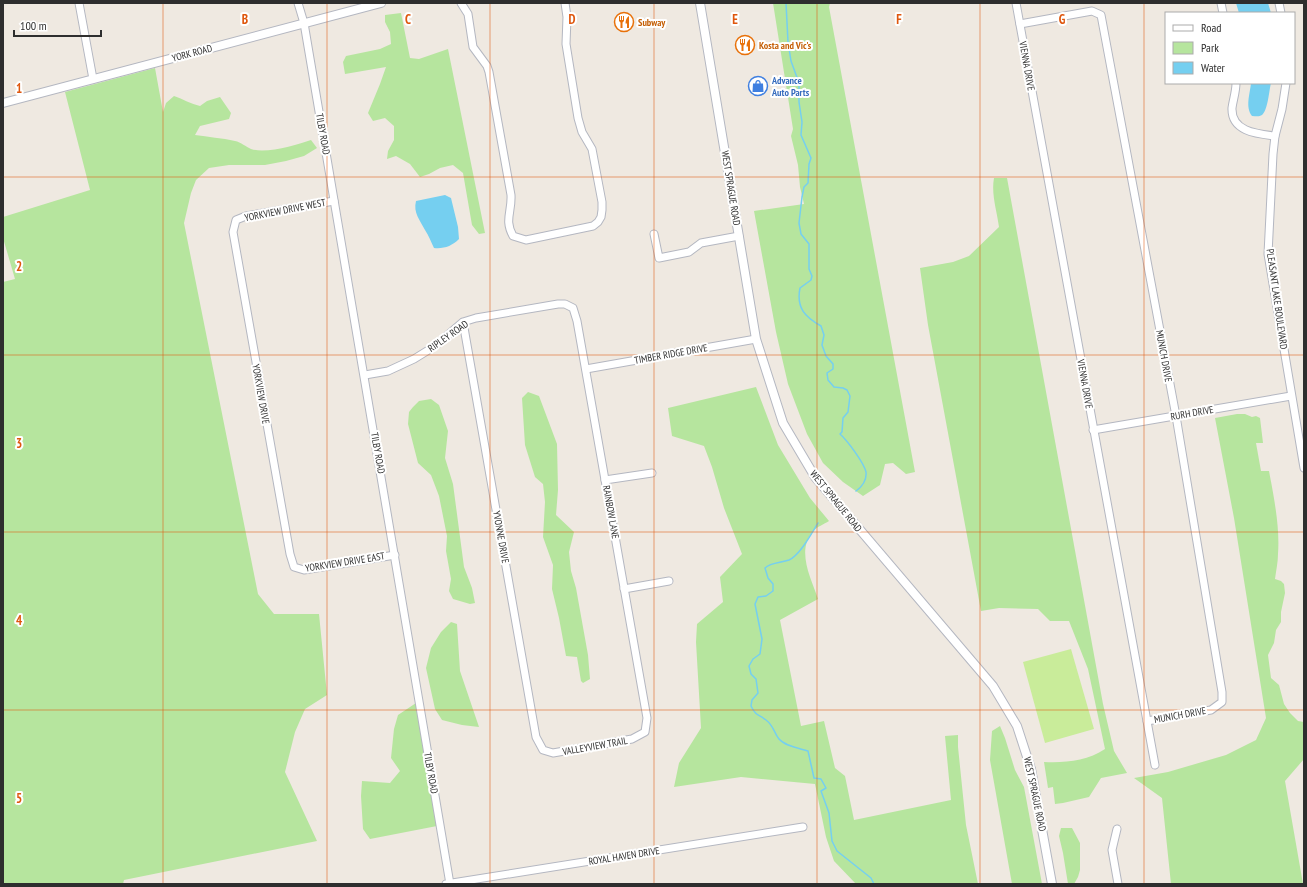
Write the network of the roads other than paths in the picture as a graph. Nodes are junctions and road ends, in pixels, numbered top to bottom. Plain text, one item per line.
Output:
1 (79, 3) edge
2 (298, 3) edge
3 (381, 3) edge
4 (461, 3) edge
5 (565, 3) edge
6 (700, 3) edge
7 (1016, 3) edge
8 (304, 23) junction
9 (1020, 24) junction
10 (93, 79) junction
11 (1236, 84) edge
12 (1286, 84) edge
13 (3, 103) edge
14 (1275, 136) junction
15 (334, 201) junction
16 (236, 220) joint
17 (654, 234) dead end
18 (739, 236) junction
19 (558, 304) joint
20 (463, 322) junction
21 (756, 339) junction
22 (586, 369) junction
23 (365, 375) junction
24 (1291, 396) junction
25 (1176, 416) junction
26 (1093, 430) junction
27 (1304, 468) edge
28 (652, 473) dead end
29 (605, 480) junction
30 (395, 554) junction
31 (294, 567) joint
32 (670, 581) dead end
33 (624, 588) junction
34 (1147, 721) junction
35 (645, 732) joint
36 (543, 750) joint
37 (1155, 765) dead end
38 (803, 827) dead end
39 (1117, 829) dead end
40 (449, 884) edge
41 (1052, 884) edge
42 (1118, 884) edge

1 - 10 street
2 - 8 street, TILBY ROAD
3 - 8 street, YORK ROAD
4 - 5 street
6 - 18 street, WEST SPRAGUE ROAD
7 - 9 street, VIENNA DRIVE
8 - 10 street, YORK ROAD
8 - 15 street, TILBY ROAD
9 - 25 street, MUNICH DRIVE
9 - 26 street, VIENNA DRIVE
10 - 13 street, YORK ROAD
11 - 14 street
12 - 14 street, PLEASANT LAKE BOULEVARD
14 - 24 street, PLEASANT LAKE BOULEVARD
15 - 16 street, YORKVIEW DRIVE WEST
15 - 23 street, TILBY ROAD
16 - 31 street, YORKVIEW DRIVE
17 - 18 street
18 - 21 street, WEST SPRAGUE ROAD
19 - 20 street, RIPLEY ROAD
19 - 22 street, RAINBOW LANE
20 - 23 street, RIPLEY ROAD
20 - 36 street, YVONNE DRIVE
21 - 22 street, TIMBER RIDGE DRIVE
21 - 41 street, WEST SPRAGUE ROAD
22 - 29 street, RAINBOW LANE
23 - 30 street, TILBY ROAD
24 - 25 street, RURH DRIVE
24 - 27 street, PLEASANT LAKE BOULEVARD
25 - 26 street, RURH DRIVE
25 - 34 street, MUNICH DRIVE
26 - 34 street, VIENNA DRIVE
28 - 29 street
29 - 33 street, RAINBOW LANE
30 - 31 street, YORKVIEW DRIVE EAST
30 - 40 street, TILBY ROAD
32 - 33 street
33 - 35 street, RAINBOW LANE
34 - 37 street, VIENNA DRIVE
35 - 36 street, VALLEYVIEW TRAIL
38 - 40 street, ROYAL HAVEN DRIVE
39 - 42 street

